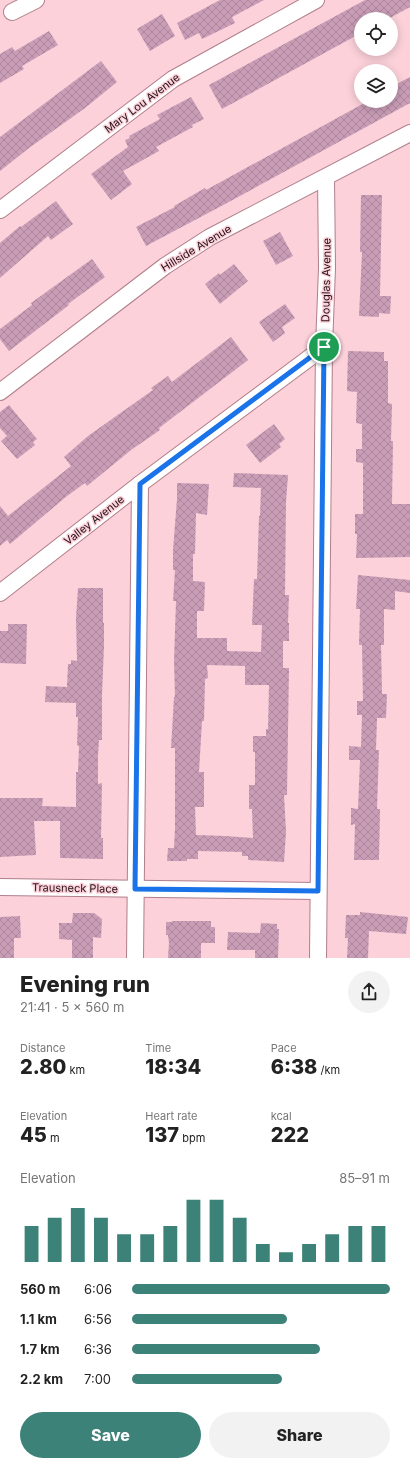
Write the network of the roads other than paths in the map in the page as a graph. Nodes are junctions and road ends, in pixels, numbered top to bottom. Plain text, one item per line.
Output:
1 (36, 0) edge
2 (316, 0) edge
3 (12, 12) dead end
4 (410, 133) edge
5 (326, 178) junction
6 (0, 210) edge
7 (324, 347) junction
8 (0, 392) edge
9 (140, 484) junction
10 (0, 594) edge
11 (0, 887) edge
12 (135, 889) junction
13 (318, 891) junction
14 (135, 958) edge
15 (318, 958) edge

1 - 3 street
2 - 6 street, Mary Lou Avenue
4 - 5 street, Hillside Avenue
5 - 7 street, Douglas Avenue
5 - 8 street, Hillside Avenue
7 - 9 street, Valley Avenue
7 - 13 street, Douglas Avenue
9 - 10 street, Valley Avenue
9 - 12 street
11 - 12 street, Trausneck Place
12 - 13 street, Trausneck Place
12 - 14 street
13 - 15 street, Douglas Avenue

